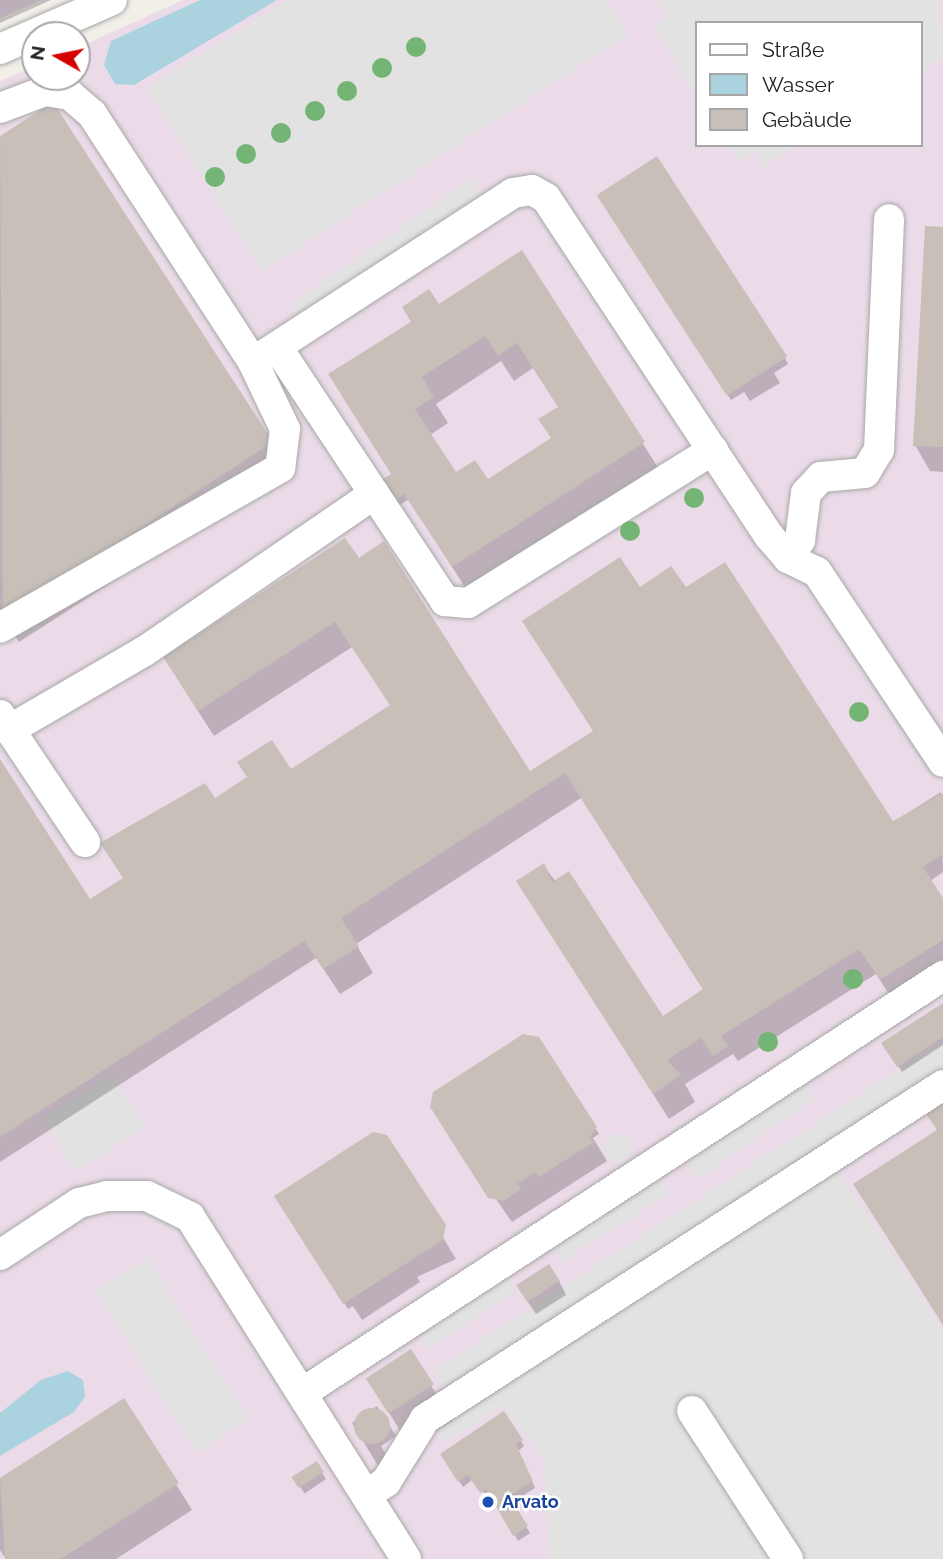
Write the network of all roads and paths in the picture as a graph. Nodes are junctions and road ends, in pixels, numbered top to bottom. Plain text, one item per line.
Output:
1 (112, 0) edge
2 (0, 49) edge
3 (0, 108) edge
4 (889, 219) dead end
5 (265, 354) junction
6 (713, 450) junction
7 (374, 494) junction
8 (788, 558) junction
9 (0, 628) edge
10 (5, 723) edge
11 (943, 762) edge
12 (85, 842) dead end
13 (943, 976) edge
14 (943, 1085) edge
15 (0, 1255) edge
16 (302, 1393) junction
17 (692, 1411) dead end
18 (366, 1495) junction
19 (396, 1554) edge
20 (788, 1559) edge

1 - 2 street
3 - 5 street
4 - 8 street
5 - 6 street
5 - 7 street
5 - 9 street
6 - 7 street
6 - 8 street
7 - 10 street
8 - 11 street
10 - 12 street
13 - 16 street
14 - 18 street
15 - 16 street
16 - 18 street
17 - 20 street
18 - 19 street

